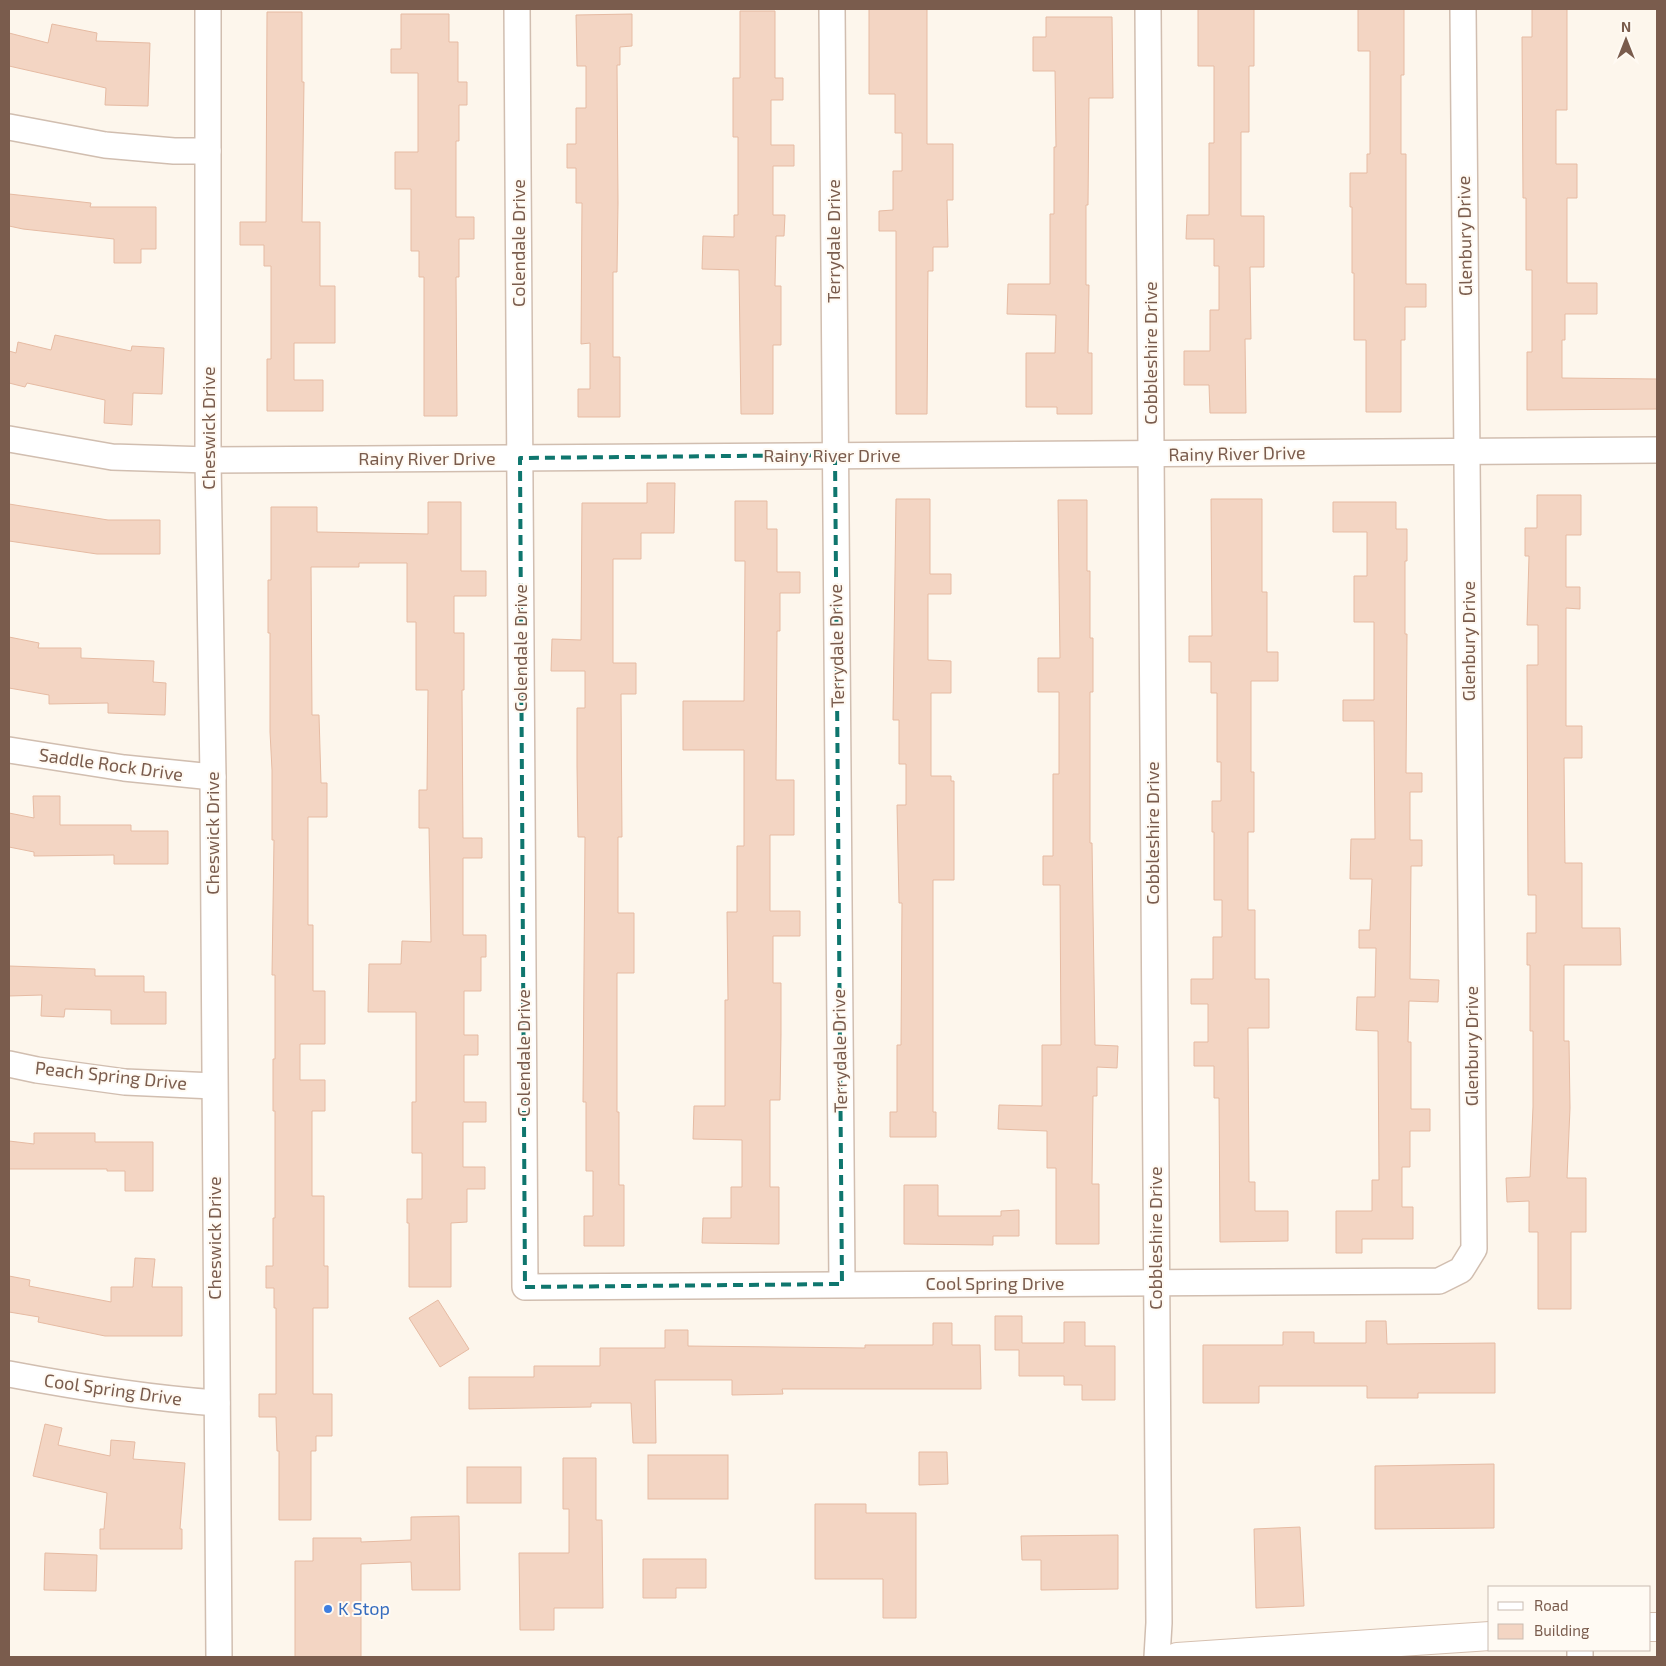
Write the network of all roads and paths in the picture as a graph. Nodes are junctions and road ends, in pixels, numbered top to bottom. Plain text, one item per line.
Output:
1 (208, 9) edge
2 (518, 9) edge
3 (832, 9) edge
4 (1148, 9) edge
5 (1463, 9) edge
6 (9, 128) edge
7 (208, 150) junction
8 (9, 439) edge
9 (1657, 450) edge
10 (1467, 451) junction
11 (1151, 455) junction
12 (835, 456) junction
13 (520, 458) junction
14 (208, 460) junction
15 (9, 750) edge
16 (213, 777) junction
17 (9, 1064) edge
18 (214, 1086) junction
19 (1461, 1270) joint
20 (1156, 1283) junction
21 (842, 1284) junction
22 (525, 1287) joint
23 (9, 1374) edge
24 (217, 1403) junction
25 (1488, 1636) edge
26 (219, 1657) edge
27 (1157, 1657) edge
28 (1177, 1657) edge

1 - 7 street, Cheswick Drive
2 - 13 street, Colendale Drive
3 - 12 street, Terrydale Drive
4 - 11 street, Cobbleshire Drive
5 - 10 street, Glenbury Drive
6 - 7 street
7 - 14 street, Cheswick Drive
8 - 14 street, Rainy River Drive
9 - 10 street, Rainy River Drive
10 - 11 street, Rainy River Drive
10 - 19 street, Glenbury Drive
11 - 12 street, Rainy River Drive
11 - 20 street, Cobbleshire Drive
12 - 13 street, Rainy River Drive
12 - 21 street, Terrydale Drive
13 - 14 street, Rainy River Drive
13 - 22 street, Colendale Drive
14 - 16 street, Cheswick Drive
15 - 16 street, Saddle Rock Drive
16 - 18 street, Cheswick Drive
17 - 18 street, Peach Spring Drive
18 - 24 street, Cheswick Drive
19 - 20 street, Cool Spring Drive
20 - 21 street, Cool Spring Drive
20 - 27 street, Cobbleshire Drive
21 - 22 street, Cool Spring Drive
23 - 24 street, Cool Spring Drive
24 - 26 street, Cheswick Drive
25 - 28 main road

